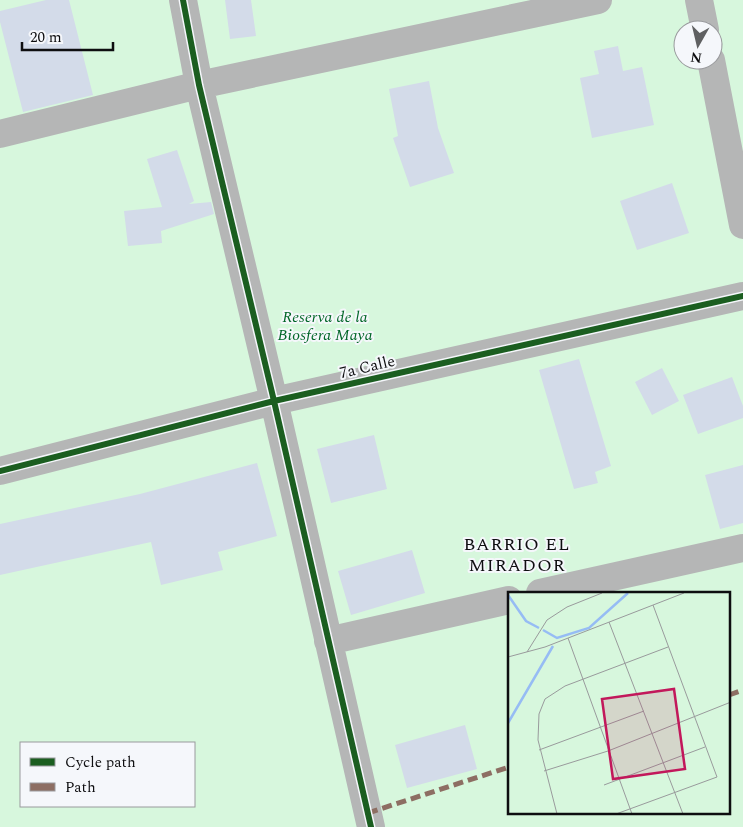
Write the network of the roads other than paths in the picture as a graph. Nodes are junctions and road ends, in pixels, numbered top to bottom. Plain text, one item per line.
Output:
1 (183, 0) edge
2 (598, 0) edge
3 (699, 0) edge
4 (703, 20) edge
5 (713, 70) edge
6 (199, 85) junction
7 (0, 134) edge
8 (743, 225) edge
9 (743, 296) edge
10 (274, 401) junction
11 (0, 471) edge
12 (743, 548) edge
13 (545, 592) edge
14 (508, 600) edge
15 (328, 641) junction
16 (371, 827) edge

1 - 6 street
2 - 6 street
3 - 4 street
5 - 8 street
6 - 7 street
6 - 10 street
9 - 10 street, 7a Calle
10 - 11 street, 7a Calle
10 - 15 street
12 - 13 street
14 - 15 street
15 - 16 street

